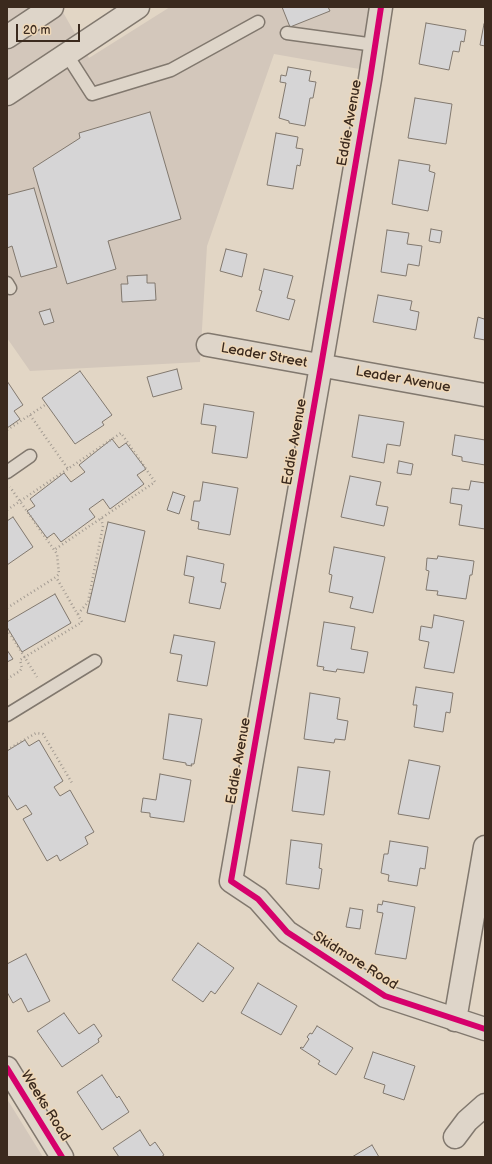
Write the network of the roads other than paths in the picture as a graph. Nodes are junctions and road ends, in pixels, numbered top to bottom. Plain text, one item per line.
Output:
1 (138, 7) edge
2 (381, 7) edge
3 (47, 8) edge
4 (258, 22) dead end
5 (287, 33) dead end
6 (7, 37) edge
7 (375, 45) junction
8 (67, 56) junction
9 (7, 94) edge
10 (208, 345) dead end
11 (321, 366) junction
12 (485, 395) edge
13 (30, 456) dead end
14 (7, 472) edge
15 (95, 661) dead end
16 (7, 715) edge
17 (485, 847) edge
18 (231, 881) joint
19 (455, 1020) junction
20 (485, 1029) edge
21 (7, 1068) edge
22 (485, 1104) edge
23 (455, 1137) dead end
24 (62, 1157) edge

1 - 8 street
2 - 7 street, Eddie Avenue
3 - 6 street
4 - 8 lane
5 - 7 lane
7 - 11 street, Eddie Avenue
8 - 9 street
10 - 11 street, Leader Street
11 - 12 street, Leader Avenue
11 - 18 street, Eddie Avenue
13 - 14 lane
15 - 16 lane
17 - 19 street
18 - 19 street, Skidmore Road
19 - 20 street, Skidmore Road
21 - 24 street, Weeks Road
22 - 23 street

